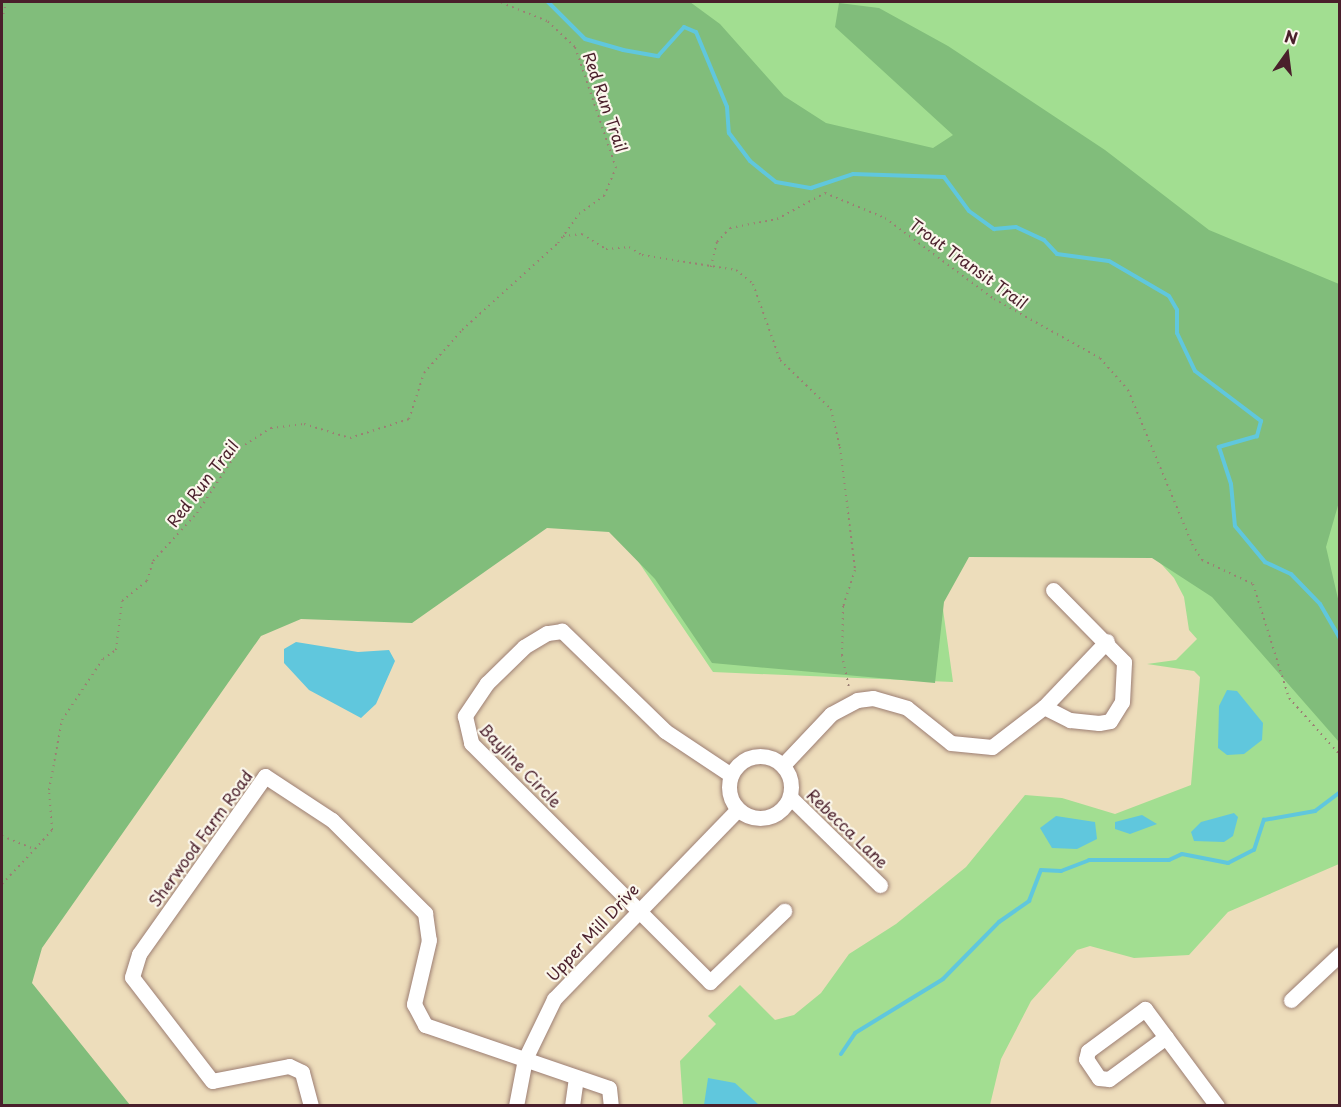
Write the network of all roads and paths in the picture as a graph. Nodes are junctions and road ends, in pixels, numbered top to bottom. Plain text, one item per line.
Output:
1 (6, 2) edge
2 (500, 2) edge
3 (2, 20) edge
4 (563, 236) junction
5 (711, 267) junction
6 (1053, 590) dead end
7 (1107, 641) junction
8 (853, 702) junction
9 (1044, 708) junction
10 (1340, 755) edge
11 (783, 765) junction
12 (731, 775) junction
13 (790, 797) junction
14 (738, 809) junction
15 (2, 836) edge
16 (35, 849) junction
17 (2, 884) edge
18 (880, 885) dead end
19 (638, 909) junction
20 (784, 911) dead end
21 (1340, 954) edge
22 (1292, 1000) dead end
23 (1166, 1037) junction
24 (525, 1059) junction
25 (576, 1077) junction
26 (311, 1106) edge
27 (516, 1106) edge
28 (572, 1106) edge
29 (610, 1106) edge
30 (1217, 1106) edge

1 - 3 path
2 - 4 path, Red Run Trail
4 - 5 path
4 - 16 path, Red Run Trail
5 - 8 path
5 - 10 path, Trout Transit Trail
6 - 7 street
7 - 9 street
7 - 9 street
8 - 9 street
8 - 11 street
11 - 12 street
11 - 13 street
12 - 14 street
12 - 19 street, Bayline Circle
13 - 14 street
13 - 18 street, Rebecca Lane
14 - 19 street, Upper Mill Drive
15 - 16 path
16 - 17 path
19 - 20 street
19 - 24 street, Upper Mill Drive
21 - 22 street
23 - 23 street
23 - 30 street
24 - 25 street
24 - 26 street, Sherwood Farm Road
24 - 27 street, Upper Mill Drive
25 - 28 street
25 - 29 street

